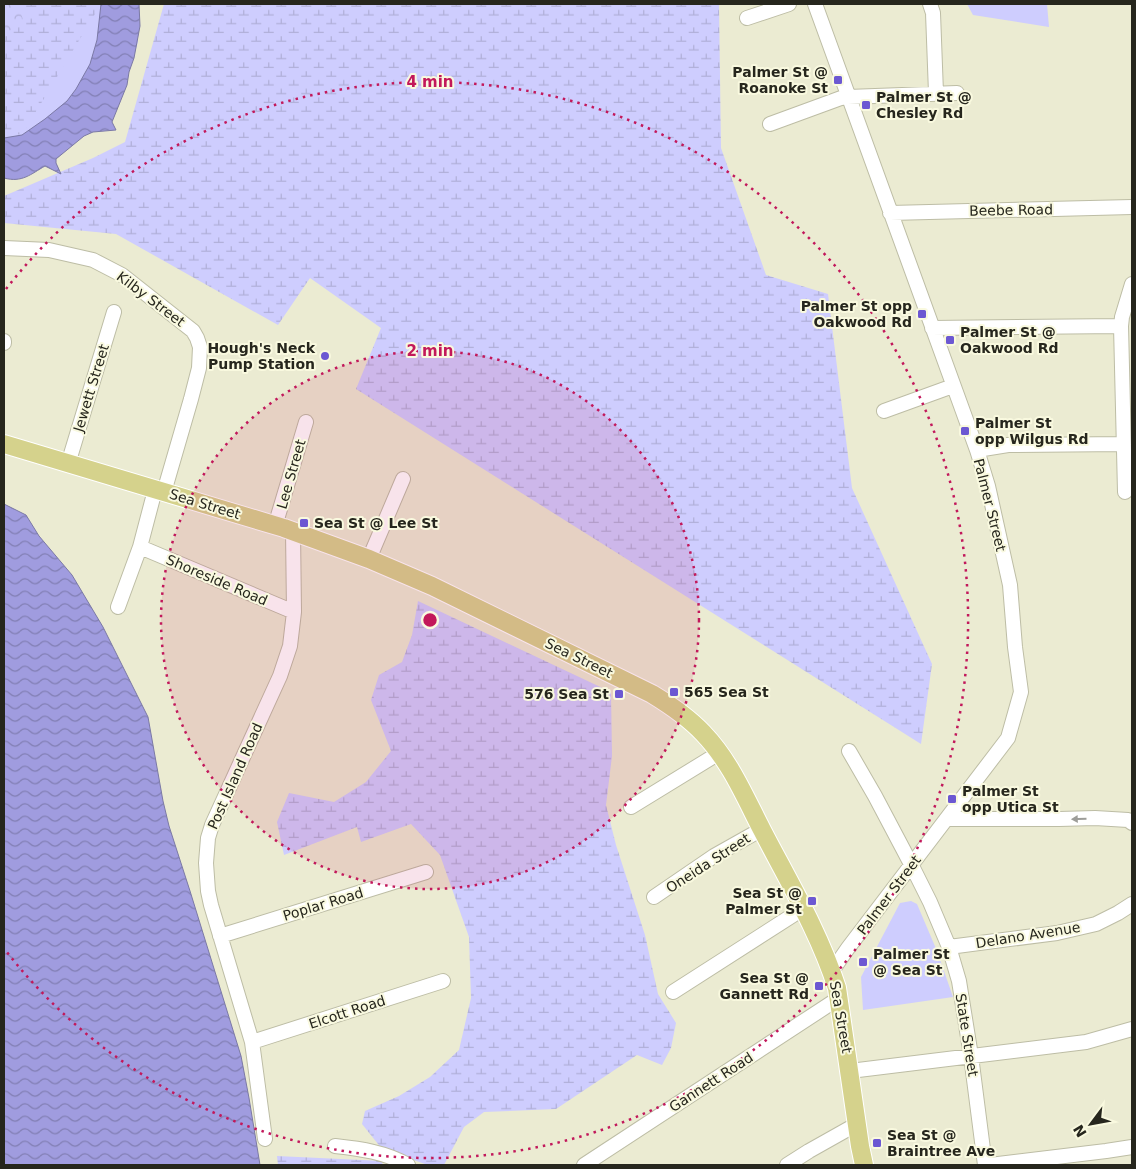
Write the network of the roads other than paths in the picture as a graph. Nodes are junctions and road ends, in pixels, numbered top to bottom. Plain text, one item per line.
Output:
1 (789, 4) edge
2 (815, 4) edge
3 (930, 4) edge
4 (747, 18) dead end
5 (956, 93) dead end
6 (936, 94) junction
7 (848, 96) junction
8 (770, 124) dead end
9 (1132, 207) edge
10 (890, 213) junction
11 (4, 248) edge
12 (1132, 284) edge
13 (114, 312) dead end
14 (1121, 326) junction
15 (932, 328) junction
16 (953, 386) junction
17 (884, 411) dead end
18 (306, 422) dead end
19 (4, 444) edge
20 (1124, 444) junction
21 (977, 450) junction
22 (68, 464) junction
23 (403, 479) dead end
24 (160, 491) junction
25 (1125, 492) dead end
26 (275, 526) junction
27 (293, 531) junction
28 (140, 547) junction
29 (369, 559) junction
30 (118, 607) dead end
31 (294, 612) junction
32 (849, 750) dead end
33 (719, 753) junction
34 (631, 807) dead end
35 (947, 819) junction
36 (1130, 822) edge
37 (762, 829) junction
38 (912, 866) junction
39 (426, 872) dead end
40 (654, 897) dead end
41 (1132, 904) edge
42 (804, 908) junction
43 (220, 936) junction
44 (949, 947) junction
45 (832, 971) junction
46 (443, 982) dead end
47 (674, 992) dead end
48 (839, 998) junction
49 (1132, 1029) edge
50 (252, 1042) junction
51 (971, 1056) junction
52 (850, 1071) junction
53 (857, 1124) junction
54 (265, 1140) dead end
55 (335, 1146) dead end
56 (1132, 1147) edge
57 (408, 1165) edge
58 (584, 1165) edge
59 (787, 1165) edge
60 (864, 1165) edge
61 (985, 1165) edge
62 (990, 1165) edge

1 - 4 street
2 - 7 street, Palmer Street
3 - 6 street
5 - 6 street
6 - 7 street
7 - 8 street
7 - 10 street, Palmer Street
9 - 10 street, Beebe Road
10 - 15 street, Palmer Street
11 - 24 street, Kilby Street
12 - 14 street
13 - 22 street, Jewett Street
14 - 15 street
14 - 20 street
15 - 16 street, Palmer Street
16 - 17 street
16 - 21 street, Palmer Street
18 - 26 street, Lee Street
19 - 22 main road, Sea Street
20 - 21 street
20 - 25 street
21 - 35 street, Palmer Street
22 - 24 main road, Sea Street
23 - 29 street
24 - 26 main road, Sea Street
24 - 28 street
26 - 27 main road, Sea Street
27 - 29 main road, Sea Street
27 - 31 street, Post Island Road
28 - 30 street
28 - 31 street, Shoreside Road
29 - 33 main road, Sea Street
31 - 43 street, Post Island Road
32 - 38 street, State Street
33 - 34 street
33 - 37 main road, Sea Street
36 -> 35 street
35 - 38 street, Palmer Street
37 - 40 street, Oneida Street
37 - 42 main road, Sea Street
38 - 44 street, State Street
38 - 45 street, Palmer Street
39 - 43 street, Poplar Road
41 - 44 street, Delano Avenue
42 - 45 main road, Sea Street
42 - 47 street
43 - 50 street, Post Island Road
44 - 51 street, State Street
45 - 48 main road, Sea Street
46 - 50 street, Elcott Road
48 - 52 main road, Sea Street
48 - 58 street, Gannett Road
49 - 51 street
50 - 54 street, Post Island Road
51 - 52 street
51 - 61 street, State Street
52 - 53 main road, Sea Street
53 - 59 street
53 - 60 main road, Sea Street
55 - 57 street
56 - 62 street

